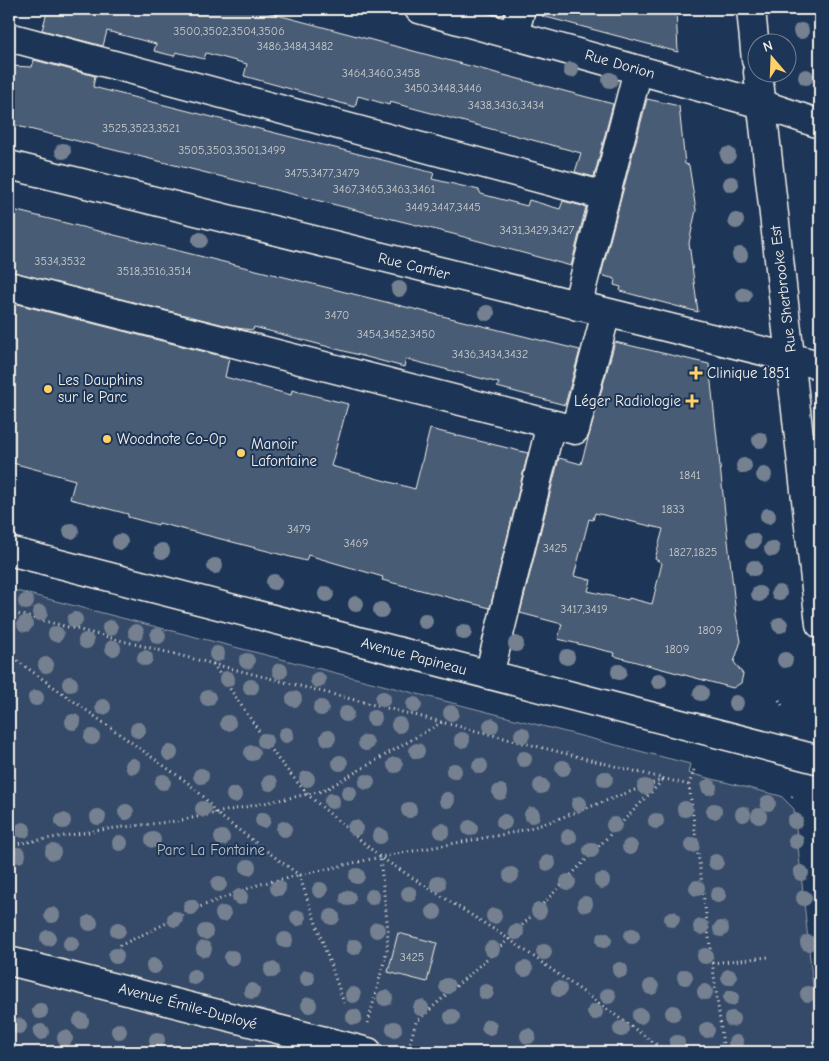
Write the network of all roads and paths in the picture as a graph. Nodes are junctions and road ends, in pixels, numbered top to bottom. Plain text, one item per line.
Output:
1 (419, 9) edge
2 (751, 9) edge
3 (518, 21) edge
4 (753, 32) edge
5 (9, 37) edge
6 (638, 70) junction
7 (759, 82) edge
8 (761, 104) junction
9 (820, 124) edge
10 (9, 166) edge
11 (605, 196) junction
12 (9, 286) edge
13 (577, 306) junction
14 (606, 313) junction
15 (791, 357) junction
16 (820, 365) edge
17 (551, 424) junction
18 (9, 551) edge
19 (9, 612) edge
20 (820, 624) edge
21 (9, 655) edge
22 (213, 664) junction
23 (489, 676) junction
24 (779, 700) dead end
25 (782, 705) dead end
26 (444, 722) junction
27 (820, 760) edge
28 (694, 770) dead end
29 (664, 779) junction
30 (689, 785) junction
31 (795, 794) dead end
32 (308, 795) junction
33 (792, 798) dead end
34 (216, 813) junction
35 (9, 845) edge
36 (380, 857) junction
37 (299, 875) junction
38 (509, 939) junction
39 (119, 946) dead end
40 (768, 957) dead end
41 (9, 961) edge
42 (712, 963) junction
43 (344, 1003) dead end
44 (371, 1011) dead end
45 (368, 1052) edge
46 (408, 1052) edge
47 (666, 1052) edge
48 (724, 1052) edge

1 - 3 street, Rue Dorion
2 - 4 street
3 - 6 street, Rue Dorion
5 - 11 street
6 - 8 street, Rue Dorion
6 - 11 street
7 - 8 street, Rue Sherbrooke Est
8 - 9 street, Rue Dorion
8 - 15 street, Rue Sherbrooke Est
10 - 13 street, Rue Cartier
11 - 13 street
12 - 17 street
13 - 14 street, Rue Cartier
14 - 15 street, Rue Cartier
14 - 17 street
15 - 16 street, Rue Cartier
15 - 20 street, Rue Sherbrooke Est
17 - 23 street
18 - 23 street, Avenue Papineau
19 - 22 path
21 - 34 path
22 - 26 path
22 - 32 path
23 - 27 street, Avenue Papineau
24 - 25 path
26 - 29 path
26 - 32 path
28 - 30 path
29 - 30 path
29 - 36 path
29 - 38 path
30 - 42 path
31 - 33 path
32 - 34 path
32 - 36 path
34 - 35 path
34 - 37 path
36 - 37 path
36 - 38 path
36 - 44 path
37 - 39 path
37 - 43 path
38 - 46 path
38 - 47 path
40 - 42 path
41 - 45 street, Avenue Émile-Duployé
42 - 48 path

